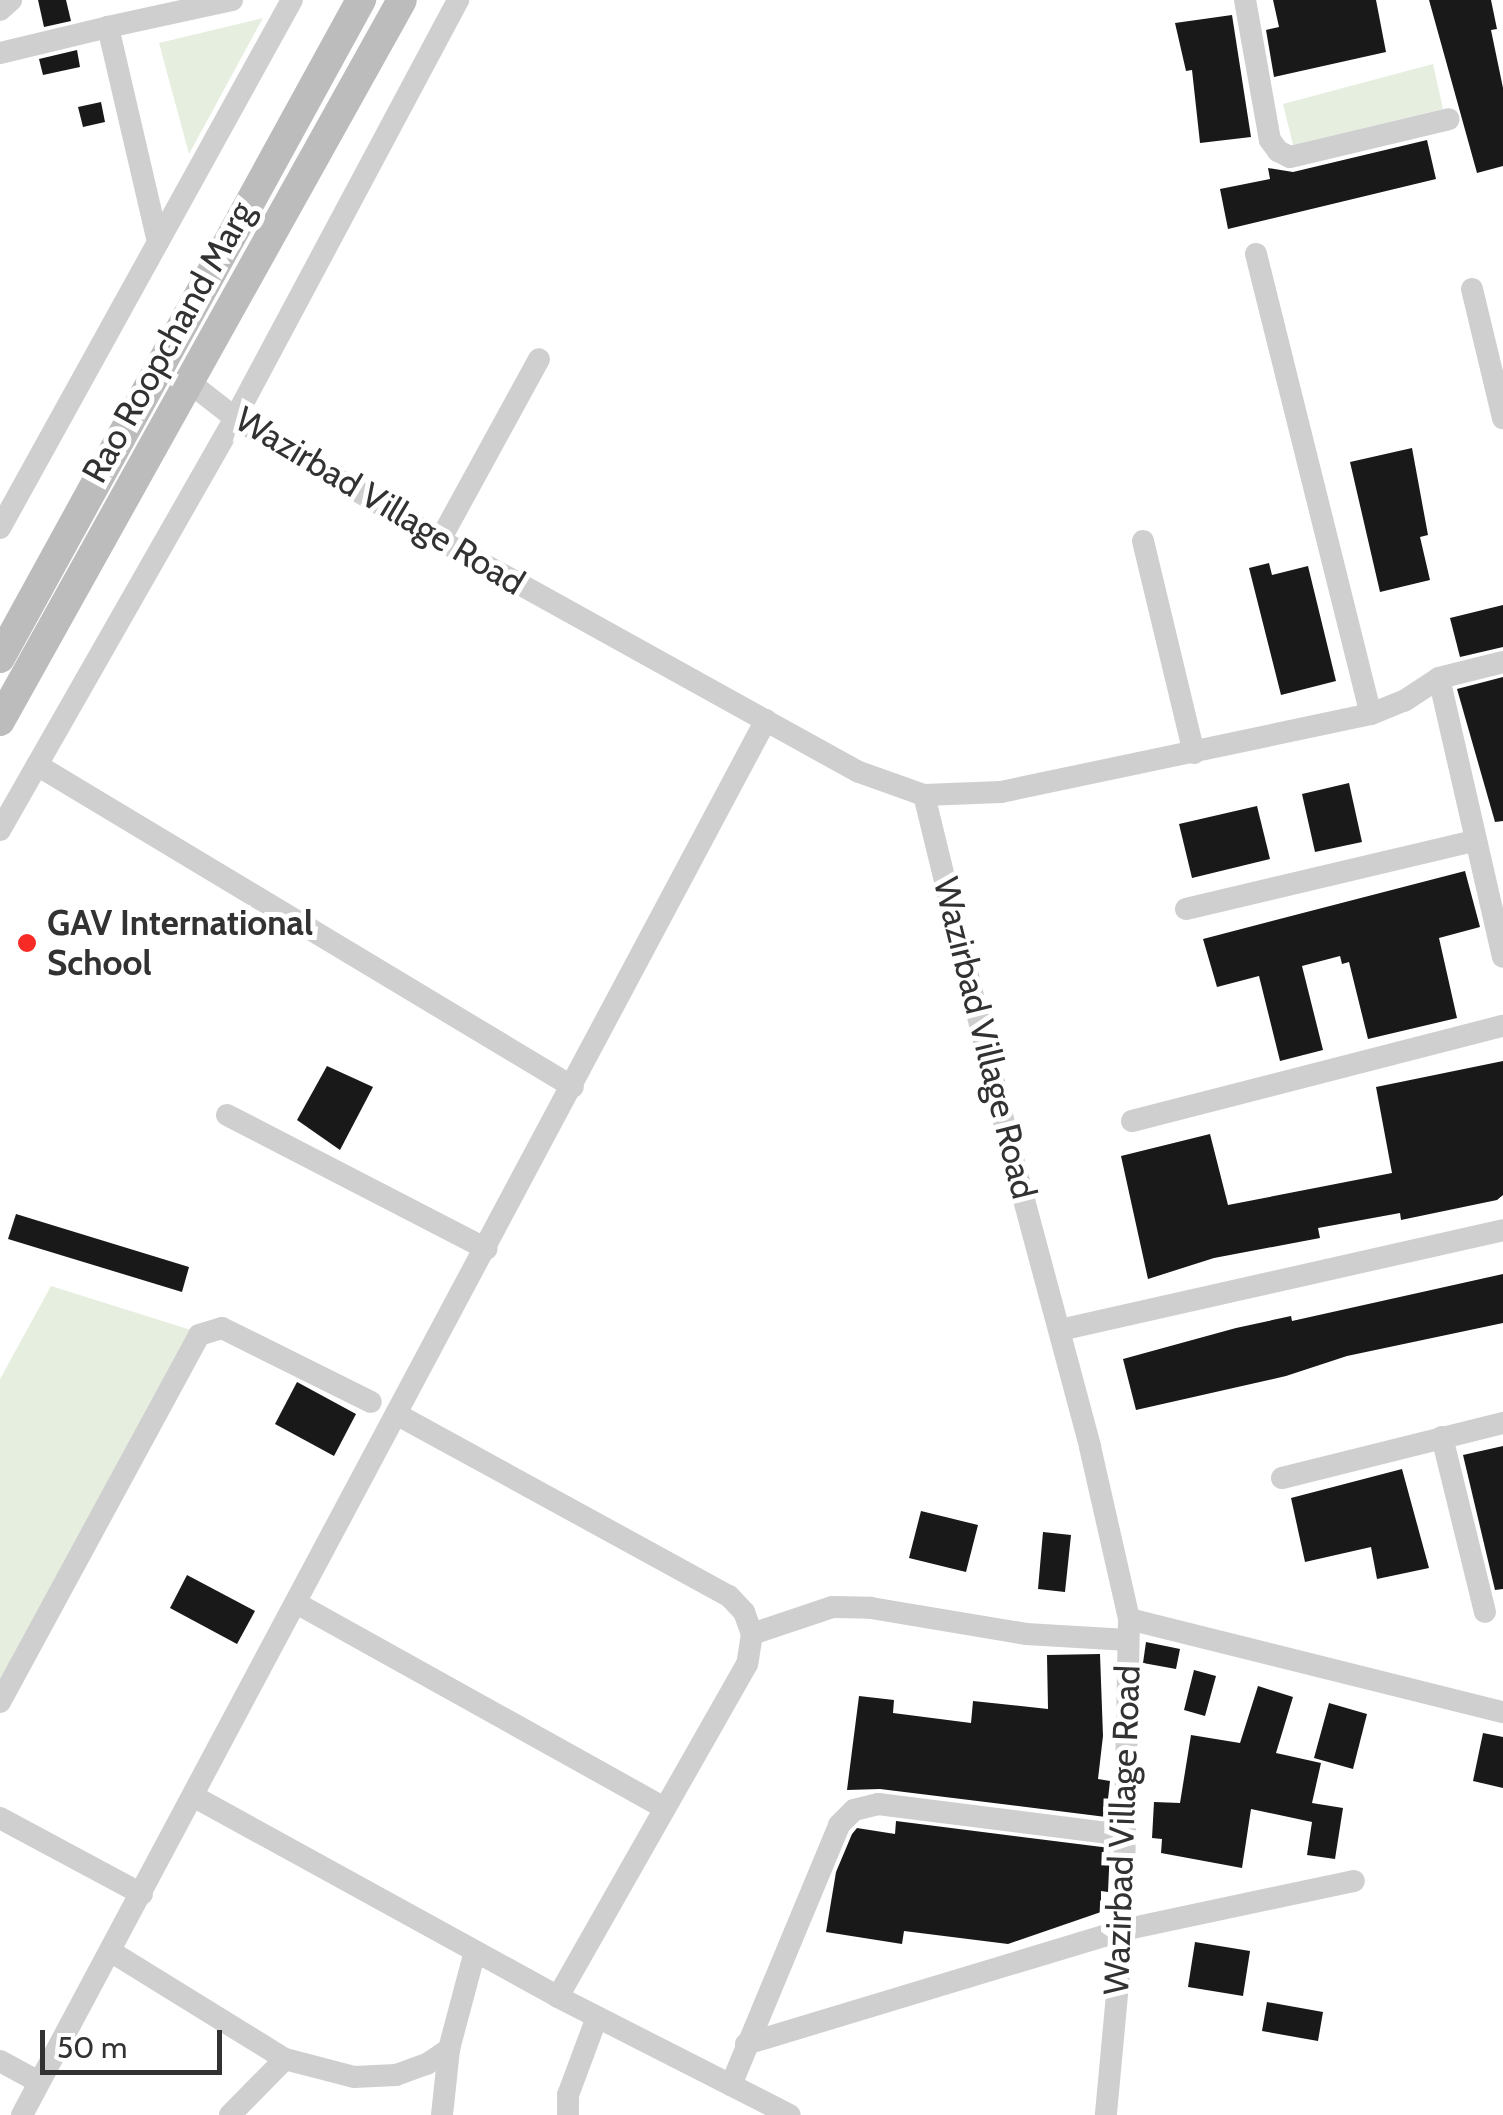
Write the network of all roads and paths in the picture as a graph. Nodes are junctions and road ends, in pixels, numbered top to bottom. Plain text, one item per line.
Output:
1 (10, 0) edge
2 (232, 0) edge
3 (292, 0) edge
4 (361, 0) edge
5 (458, 0) edge
6 (1245, 0) edge
7 (392, 4) edge
8 (0, 10) edge
9 (108, 27) junction
10 (0, 53) edge
11 (1449, 119) dead end
12 (158, 242) junction
13 (1256, 254) dead end
14 (1472, 289) dead end
15 (1494, 351) edge
16 (540, 359) dead end
17 (189, 382) junction
18 (235, 418) junction
19 (1503, 418) edge
20 (0, 528) edge
21 (440, 540) junction
22 (1143, 541) dead end
23 (4, 643) edge
24 (1503, 662) edge
25 (1439, 678) junction
26 (1371, 714) junction
27 (766, 720) junction
28 (0, 721) edge
29 (1194, 753) junction
30 (37, 765) junction
31 (924, 795) junction
32 (0, 830) edge
33 (1474, 841) junction
34 (1186, 909) dead end
35 (1503, 958) edge
36 (1503, 1026) edge
37 (572, 1087) junction
38 (227, 1116) dead end
39 (1132, 1121) dead end
40 (1503, 1230) edge
41 (487, 1248) junction
42 (1060, 1330) junction
43 (371, 1402) dead end
44 (398, 1416) junction
45 (1503, 1422) edge
46 (1442, 1437) junction
47 (1282, 1478) dead end
48 (298, 1604) junction
49 (1485, 1612) dead end
50 (1129, 1630) junction
51 (752, 1634) junction
52 (0, 1702) edge
53 (1503, 1712) edge
54 (194, 1796) junction
55 (664, 1807) junction
56 (0, 1818) edge
57 (1125, 1835) junction
58 (1354, 1881) dead end
59 (142, 1894) junction
60 (1123, 1930) junction
61 (110, 1951) junction
62 (475, 1951) junction
63 (558, 1997) junction
64 (597, 2017) junction
65 (746, 2044) junction
66 (449, 2049) junction
67 (285, 2059) junction
68 (0, 2062) edge
69 (37, 2081) junction
70 (731, 2085) junction
71 (22, 2115) edge
72 (230, 2115) edge
73 (442, 2115) edge
74 (568, 2115) edge
75 (790, 2115) edge
76 (1106, 2115) edge

1 - 8 street
2 - 9 street
3 - 12 street
4 - 23 main road, Rao Roopchand Marg
5 - 18 street
6 - 11 street
7 - 17 main road, Rao Roopchand Marg
9 - 10 street
9 - 12 street
12 - 20 street
13 - 26 street
14 - 15 street
15 - 19 street
16 - 21 street
17 - 18 street, Wazirbad Village Road
17 - 28 main road, Rao Roopchand Marg
18 - 21 street, Wazirbad Village Road
18 - 30 street
21 - 27 street, Wazirbad Village Road
22 - 29 street
24 - 25 street
25 - 26 street
25 - 33 street
26 - 29 street
27 - 31 street, Wazirbad Village Road
27 - 37 street
29 - 31 street
30 - 32 street
30 - 37 street
31 - 42 street, Wazirbad Village Road
33 - 34 street
33 - 35 street
36 - 39 street
37 - 41 street
38 - 41 street
40 - 42 street
41 - 44 street
42 - 50 street, Wazirbad Village Road
43 - 52 street
44 - 48 street
44 - 51 street
45 - 46 street
46 - 47 street
46 - 49 street
48 - 54 street
48 - 55 street
50 - 51 street
50 - 53 street
50 - 57 street, Wazirbad Village Road
51 - 55 street
54 - 59 street
54 - 62 street
55 - 63 street
56 - 59 street
57 - 60 street, Wazirbad Village Road
57 - 65 street
58 - 60 street
59 - 61 street
60 - 65 street
60 - 76 street, Wazirbad Village Road
61 - 67 street
61 - 69 street
62 - 63 street
62 - 66 street
63 - 64 street
64 - 70 street
64 - 74 street
65 - 70 street
66 - 67 street
66 - 73 street
67 - 72 street
68 - 69 street
69 - 71 street
70 - 75 street

